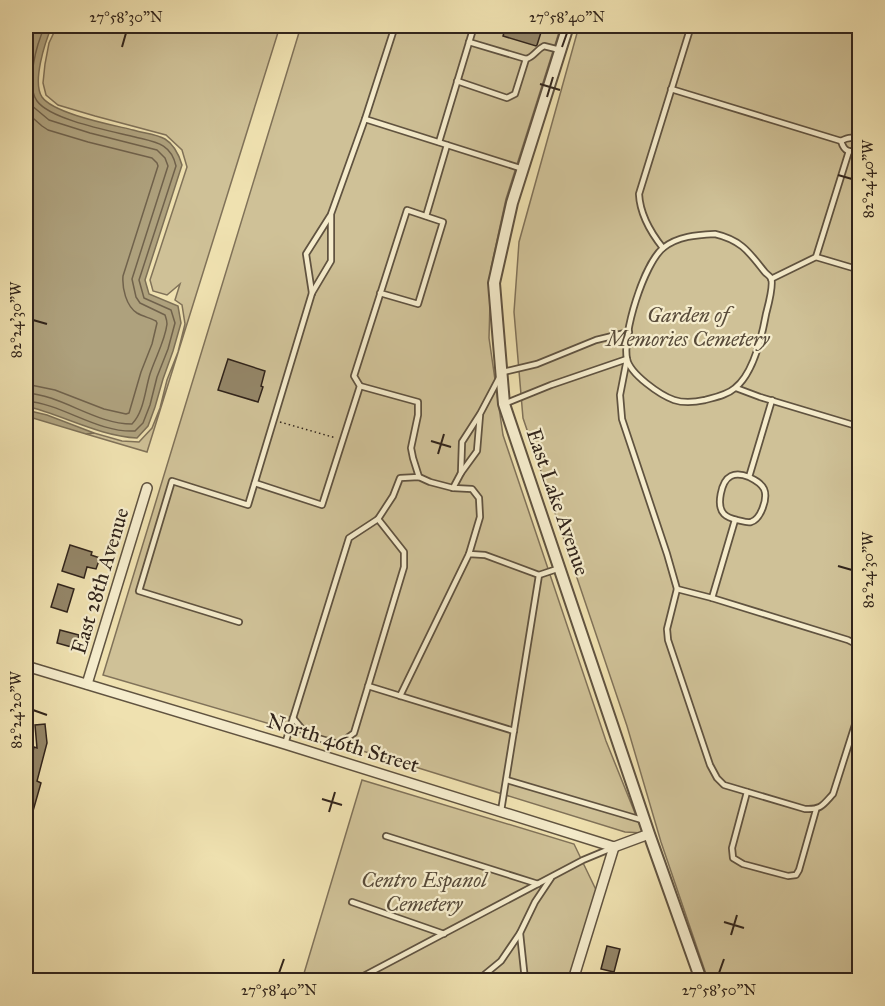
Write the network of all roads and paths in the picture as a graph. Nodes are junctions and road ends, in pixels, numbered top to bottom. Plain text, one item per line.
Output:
1 (395, 26) edge
2 (474, 26) edge
3 (567, 26) edge
4 (690, 27) edge
5 (469, 42) junction
6 (560, 50) junction
7 (526, 60) junction
8 (457, 81) junction
9 (671, 89) junction
10 (365, 119) junction
11 (841, 141) junction
12 (439, 142) junction
13 (860, 143) edge
14 (447, 145) junction
15 (860, 149) edge
16 (849, 151) junction
17 (523, 169) junction
18 (331, 214) junction
19 (426, 216) junction
20 (663, 248) junction
21 (816, 257) junction
22 (860, 270) edge
23 (771, 279) junction
24 (312, 293) junction
25 (380, 293) junction
26 (629, 332) junction
27 (627, 359) junction
28 (502, 372) junction
29 (360, 386) junction
30 (736, 388) junction
31 (772, 400) junction
32 (504, 404) junction
33 (480, 414) junction
34 (274, 420) junction
35 (860, 427) edge
36 (343, 440) junction
37 (461, 473) junction
38 (419, 477) junction
39 (750, 477) junction
40 (255, 483) junction
41 (147, 488) dead end
42 (453, 488) junction
43 (378, 519) junction
44 (735, 520) junction
45 (469, 554) junction
46 (560, 568) junction
47 (539, 575) junction
48 (677, 590) junction
49 (712, 598) junction
50 (239, 622) dead end
51 (859, 645) edge
52 (26, 666) edge
53 (87, 684) junction
54 (368, 686) junction
55 (400, 696) junction
56 (860, 709) edge
57 (293, 718) junction
58 (514, 731) junction
59 (285, 744) junction
60 (507, 780) junction
61 (747, 792) junction
62 (816, 810) junction
63 (501, 812) junction
64 (645, 821) junction
65 (649, 834) junction
66 (386, 836) dead end
67 (614, 847) junction
68 (553, 876) junction
69 (538, 884) junction
70 (352, 902) dead end
71 (520, 933) junction
72 (444, 934) junction
73 (356, 981) edge
74 (478, 981) edge
75 (525, 981) edge
76 (573, 981) edge
77 (701, 981) edge

1 - 10 lane
2 - 5 lane
3 - 6 street, East Lake Avenue
4 - 9 lane
5 - 7 lane
5 - 8 lane
6 - 7 lane
6 - 17 street, East Lake Avenue
7 - 8 lane
8 - 12 lane
9 - 11 lane
9 - 20 lane
10 - 12 lane
10 - 18 lane
11 - 13 lane
11 - 16 lane
12 - 14 lane
14 - 17 lane
14 - 19 lane
15 - 16 lane
16 - 21 lane
17 - 28 street, East Lake Avenue
18 - 24 lane
18 - 24 lane
19 - 25 lane
19 - 25 lane
20 - 23 lane
20 - 26 lane
21 - 22 lane
21 - 23 lane
23 - 30 lane
24 - 34 lane
25 - 29 lane
26 - 27 lane
26 - 28 lane
27 - 30 lane
27 - 32 lane
27 - 48 lane
28 - 32 street, East Lake Avenue
28 - 33 lane
29 - 36 lane
29 - 38 lane
30 - 31 lane
31 - 35 lane
31 - 39 lane
32 - 46 street, East Lake Avenue
33 - 37 lane
33 - 37 lane
34 - 36 path
34 - 40 lane
36 - 40 lane
37 - 42 lane
38 - 42 lane
38 - 43 lane
39 - 44 lane
39 - 44 lane
40 - 50 lane
41 - 53 street, East 28th Avenue
42 - 45 lane
43 - 54 lane
43 - 57 lane
44 - 49 lane
45 - 47 lane
45 - 55 lane
46 - 47 lane
46 - 64 street, East Lake Avenue
47 - 58 lane
48 - 49 lane
48 - 61 lane
49 - 51 lane
52 - 53 street, North 46th Street
53 - 59 street, North 46th Street
54 - 55 lane
54 - 57 lane
55 - 58 lane
56 - 62 lane
57 - 59 lane
58 - 60 lane
59 - 63 street, North 46th Street
60 - 63 lane
60 - 64 lane
61 - 62 lane
61 - 62 lane
63 - 67 street, North 46th Street
64 - 65 street, East Lake Avenue
65 - 67 street
65 - 77 street, East Lake Avenue
66 - 69 lane
67 - 68 lane
67 - 76 street
68 - 69 lane
68 - 71 lane
69 - 72 lane
70 - 72 lane
71 - 74 lane
71 - 75 lane
72 - 73 lane

